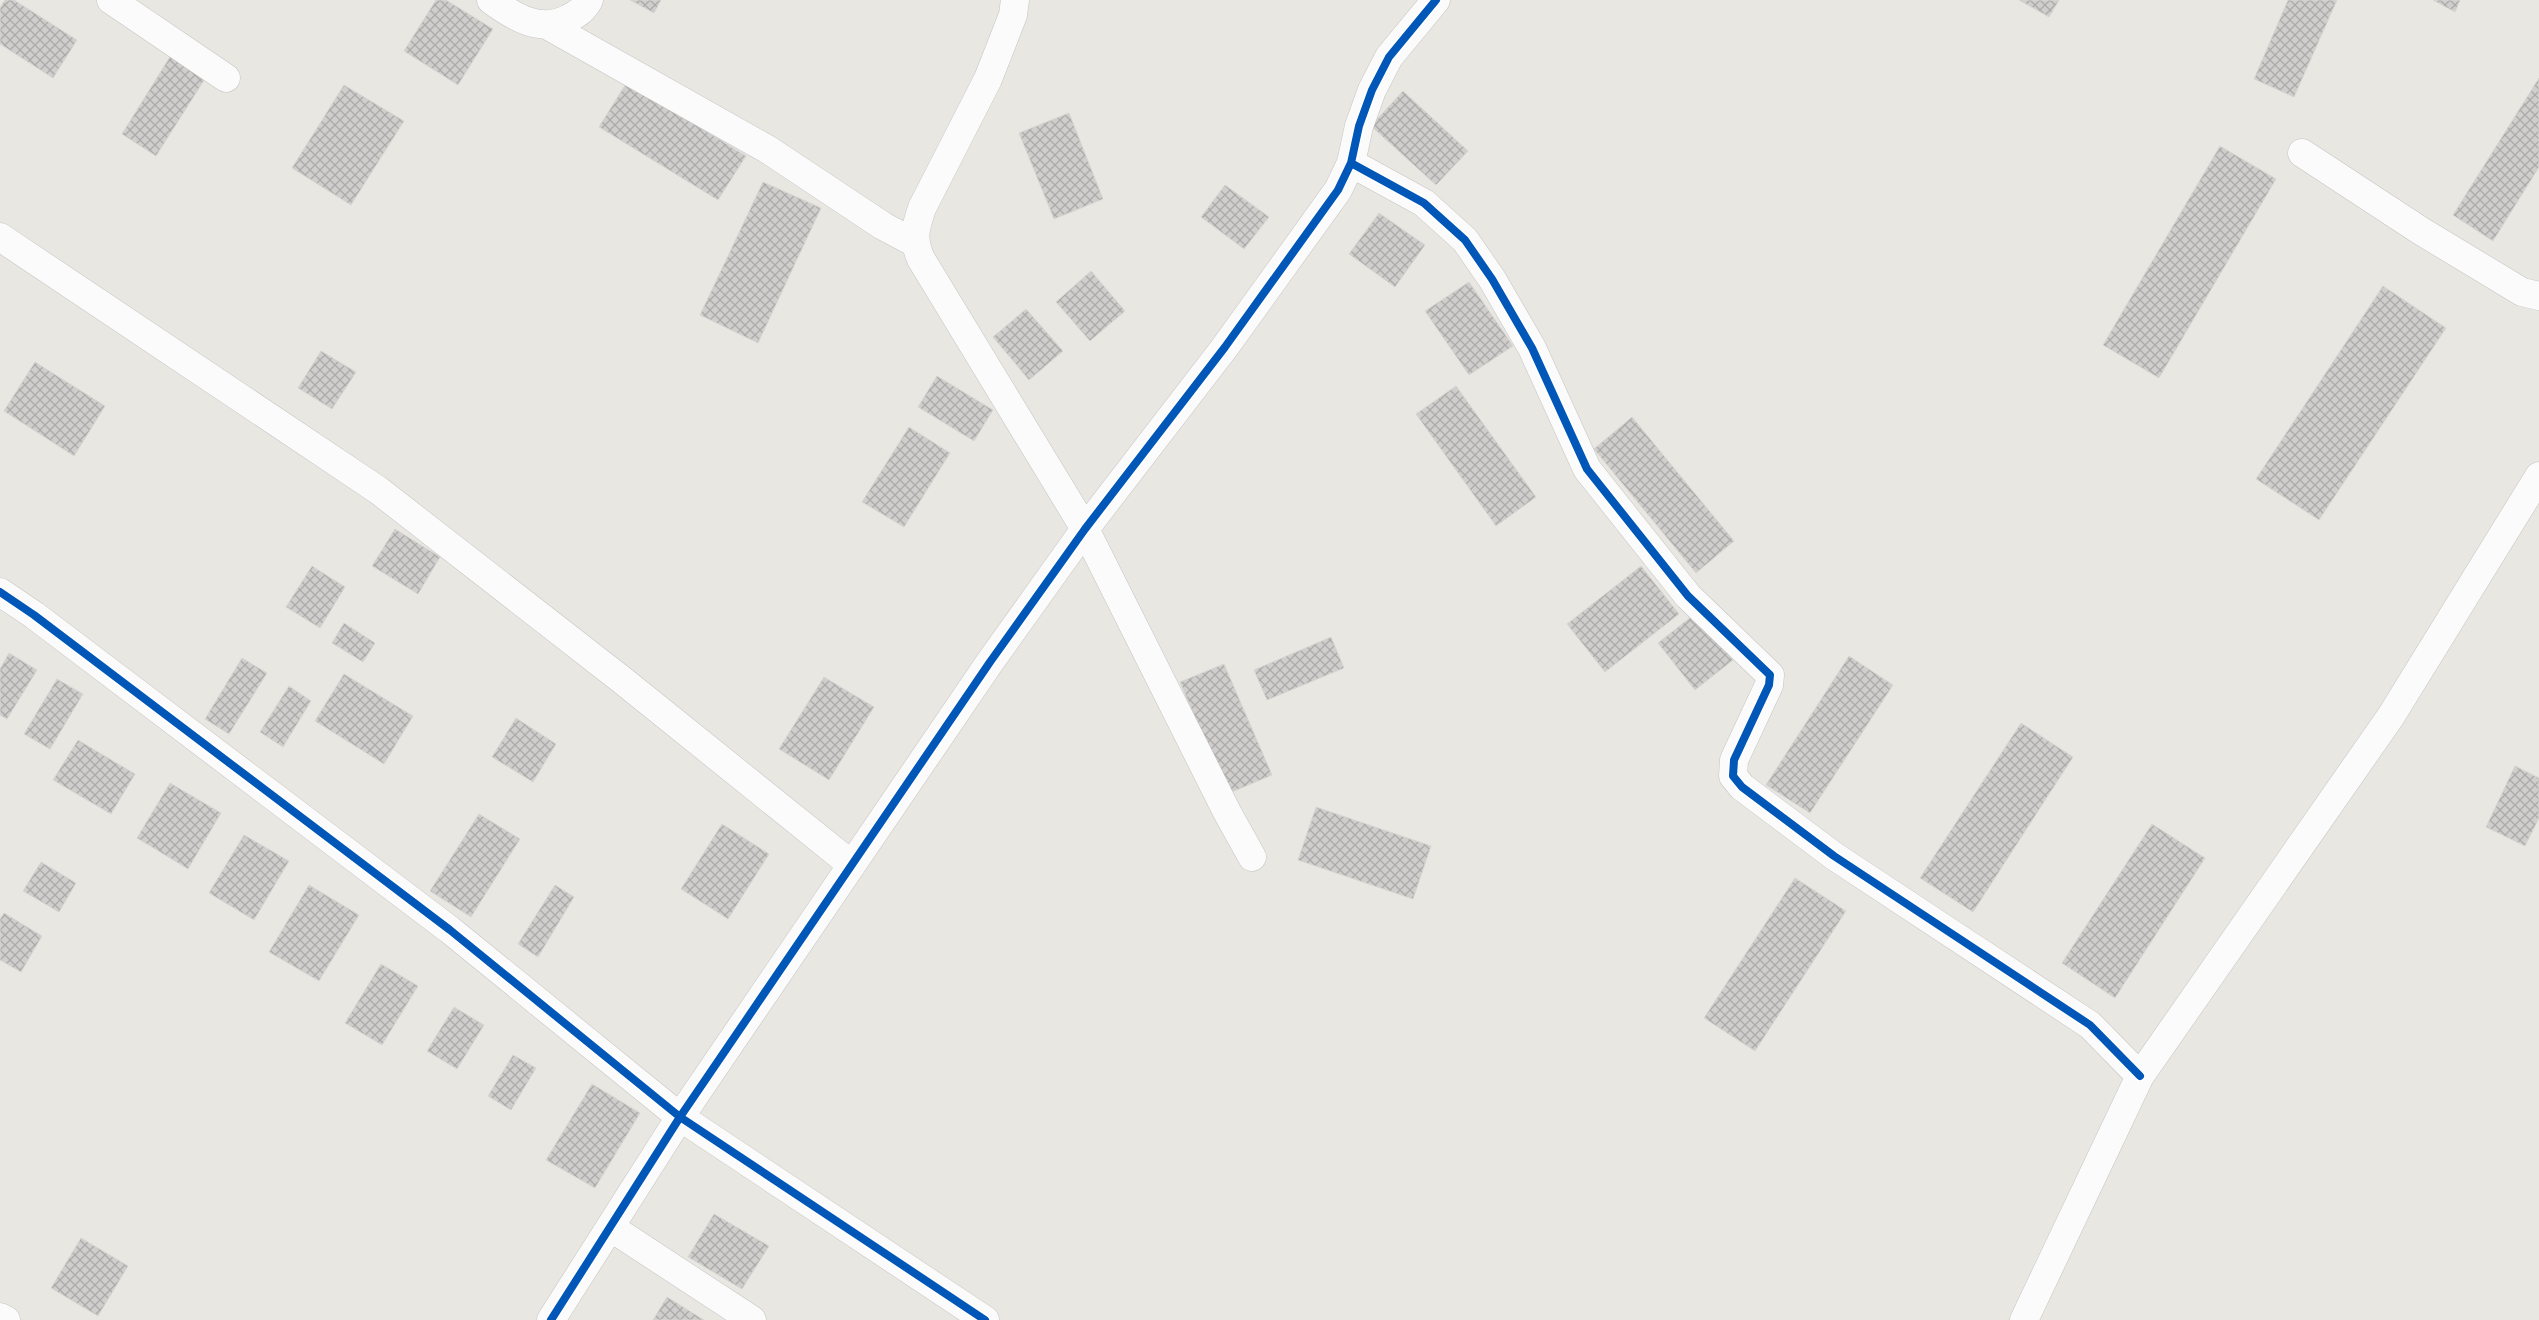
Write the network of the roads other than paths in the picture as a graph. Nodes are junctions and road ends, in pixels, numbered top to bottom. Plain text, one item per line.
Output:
1 (110, 0) edge
2 (491, 0) edge
3 (589, 0) edge
4 (1015, 0) edge
5 (1436, 0) edge
6 (547, 25) junction
7 (226, 78) dead end
8 (2302, 153) dead end
9 (1351, 163) junction
10 (0, 237) edge
11 (915, 243) junction
12 (2539, 296) edge
13 (2539, 476) edge
14 (1085, 529) junction
15 (0, 592) edge
16 (1252, 857) dead end
17 (852, 865) junction
18 (2140, 1076) junction
19 (680, 1117) junction
20 (610, 1226) junction
21 (0, 1317) edge
22 (6, 1320) edge
23 (551, 1320) edge
24 (752, 1320) edge
25 (985, 1320) edge
26 (2024, 1320) edge

1 - 7 street
2 - 6 street
3 - 6 street
4 - 11 street
5 - 9 street
6 - 11 street
8 - 12 street
9 - 14 street
9 - 18 street
10 - 17 street
11 - 14 street
13 - 18 street
14 - 16 street
14 - 17 street
15 - 19 street
17 - 19 street
18 - 26 street
19 - 20 street
19 - 25 street
20 - 23 street
20 - 24 street
21 - 22 street

